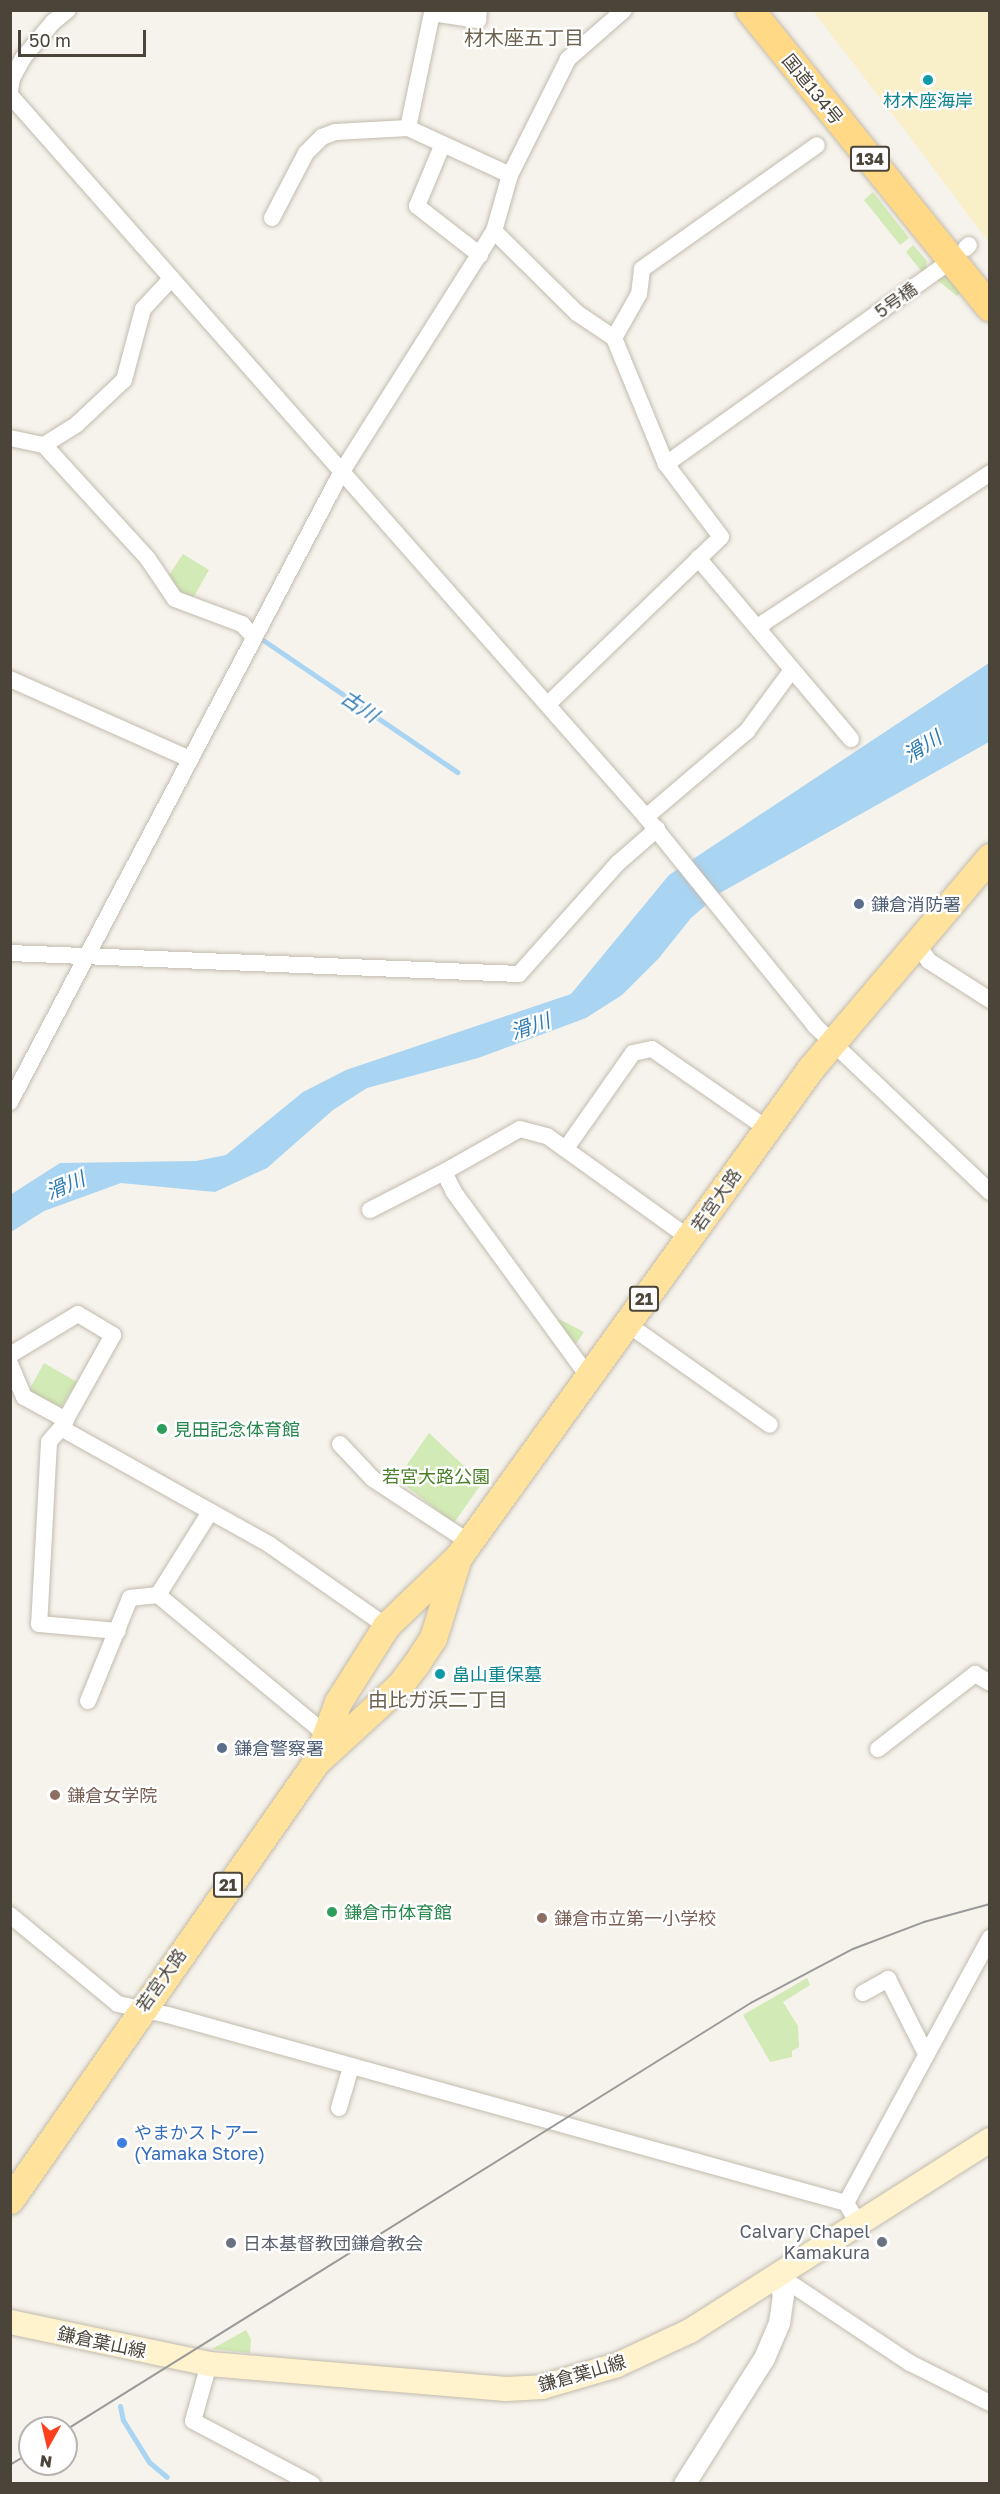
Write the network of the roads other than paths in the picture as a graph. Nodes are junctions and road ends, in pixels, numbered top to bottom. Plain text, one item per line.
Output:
1 (68, 10) edge
2 (479, 10) edge
3 (624, 10) edge
4 (750, 10) edge
5 (10, 93) edge
6 (408, 128) junction
7 (817, 145) dead end
8 (442, 146) junction
9 (510, 175) junction
10 (272, 218) dead end
11 (494, 231) junction
12 (480, 255) junction
13 (941, 268) dead end
14 (172, 278) junction
15 (990, 307) edge
16 (614, 338) junction
17 (10, 438) edge
18 (44, 445) junction
19 (666, 464) junction
20 (340, 473) junction
21 (990, 473) edge
22 (698, 558) junction
23 (257, 629) junction
24 (759, 630) junction
25 (791, 671) junction
26 (10, 679) edge
27 (548, 704) junction
28 (851, 740) dead end
29 (190, 759) junction
30 (651, 823) junction
31 (990, 857) edge
32 (917, 944) junction
33 (10, 953) edge
34 (89, 956) junction
35 (990, 1000) edge
36 (831, 1043) junction
37 (10, 1102) edge
38 (766, 1128) junction
39 (567, 1147) junction
40 (444, 1172) junction
41 (990, 1192) edge
42 (370, 1210) dead end
43 (689, 1238) junction
44 (626, 1323) junction
45 (10, 1355) edge
46 (10, 1365) edge
47 (588, 1376) junction
48 (64, 1424) junction
49 (770, 1425) dead end
50 (340, 1444) dead end
51 (210, 1512) junction
52 (464, 1549) junction
53 (158, 1595) junction
54 (386, 1626) junction
55 (118, 1631) junction
56 (990, 1683) edge
57 (87, 1701) dead end
58 (324, 1733) junction
59 (878, 1749) dead end
60 (316, 1762) junction
61 (10, 1915) edge
62 (990, 1938) edge
63 (863, 1993) dead end
64 (141, 2008) junction
65 (926, 2054) junction
66 (351, 2067) junction
67 (339, 2108) dead end
68 (990, 2140) edge
69 (10, 2200) edge
70 (852, 2213) junction
71 (778, 2276) junction
72 (10, 2322) edge
73 (209, 2364) junction
74 (990, 2403) edge
75 (312, 2484) edge
76 (684, 2484) edge

1 - 5 street
2 - 6 street
3 - 9 street
4 - 15 highway, 国道134号 / 134
5 - 14 street
6 - 8 street
6 - 10 street
7 - 16 street
8 - 9 street
8 - 12 street
9 - 11 street
11 - 12 street
11 - 16 street
12 - 20 street
13 - 19 street, 5号橋
14 - 18 street
14 - 20 street
16 - 19 street
17 - 18 street
18 - 23 street
19 - 22 street
20 - 23 street
20 - 27 street
21 - 24 street
22 - 24 street
22 - 27 street
23 - 29 street
24 - 25 street
25 - 28 street
25 - 30 street
26 - 29 street
27 - 30 street
29 - 34 street
30 - 34 street
30 - 36 street
31 - 32 main road, 若宮大路 / 21
32 - 35 street
32 - 36 main road, 若宮大路 / 21
33 - 34 street
34 - 37 street
36 - 38 main road, 若宮大路 / 21
36 - 41 street
38 - 39 street
38 - 43 main road, 若宮大路 / 21
39 - 40 street
39 - 43 street
40 - 42 street
40 - 47 street
43 - 44 main road, 若宮大路 / 21
44 - 47 main road, 若宮大路 / 21
44 - 49 street
45 - 48 street
46 - 48 street
47 - 52 main road, 若宮大路 / 21
48 - 51 street
48 - 55 street
50 - 52 street
51 - 53 street
51 - 54 street
52 - 54 main road, 若宮大路 / 21
52 - 60 main road, 若宮大路 / 21
53 - 55 street
53 - 58 street
54 - 58 main road, 若宮大路 / 21
55 - 57 street
56 - 59 street
58 - 60 main road, 若宮大路 / 21
60 - 64 main road, 若宮大路 / 21
61 - 64 street
62 - 65 street
63 - 65 street
64 - 66 street
64 - 69 main road, 若宮大路 / 21
65 - 70 street
66 - 67 street
66 - 70 street
68 - 70 main road, 鎌倉葉山線
70 - 71 main road, 鎌倉葉山線
71 - 73 main road, 鎌倉葉山線
71 - 74 street
71 - 76 street
72 - 73 main road, 鎌倉葉山線
73 - 75 street

